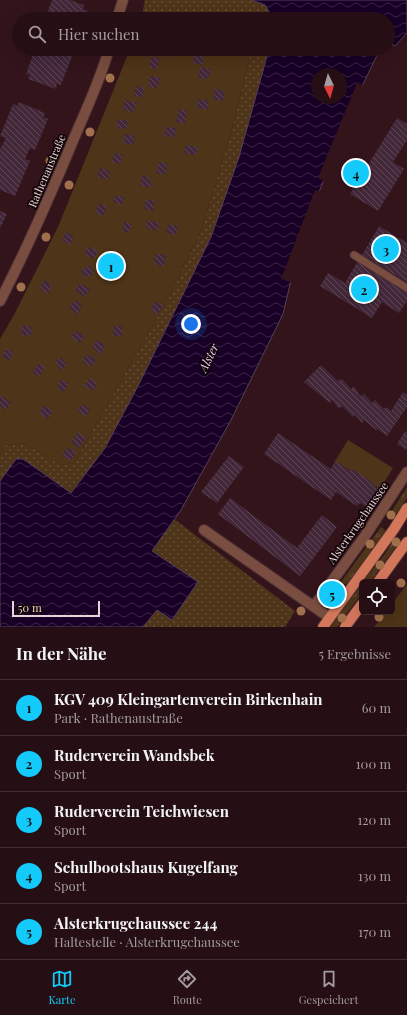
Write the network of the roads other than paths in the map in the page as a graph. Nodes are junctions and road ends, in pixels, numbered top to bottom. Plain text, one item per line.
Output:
1 (123, 0) edge
2 (119, 12) edge
3 (107, 56) edge
4 (354, 255) dead end
5 (407, 288) edge
6 (0, 300) edge
7 (407, 472) edge
8 (407, 508) edge
9 (204, 530) dead end
10 (407, 542) edge
11 (380, 579) edge
12 (314, 606) junction
13 (359, 608) edge
14 (330, 618) junction
15 (323, 627) edge
16 (345, 627) edge

1 - 2 street
3 - 6 street, Rathenaustraße
4 - 5 lane
7 - 12 street, Alsterkrugchaussee
8 - 14 main road
9 - 12 street
10 - 11 main road
12 - 14 street
13 - 16 main road
14 - 15 main road

